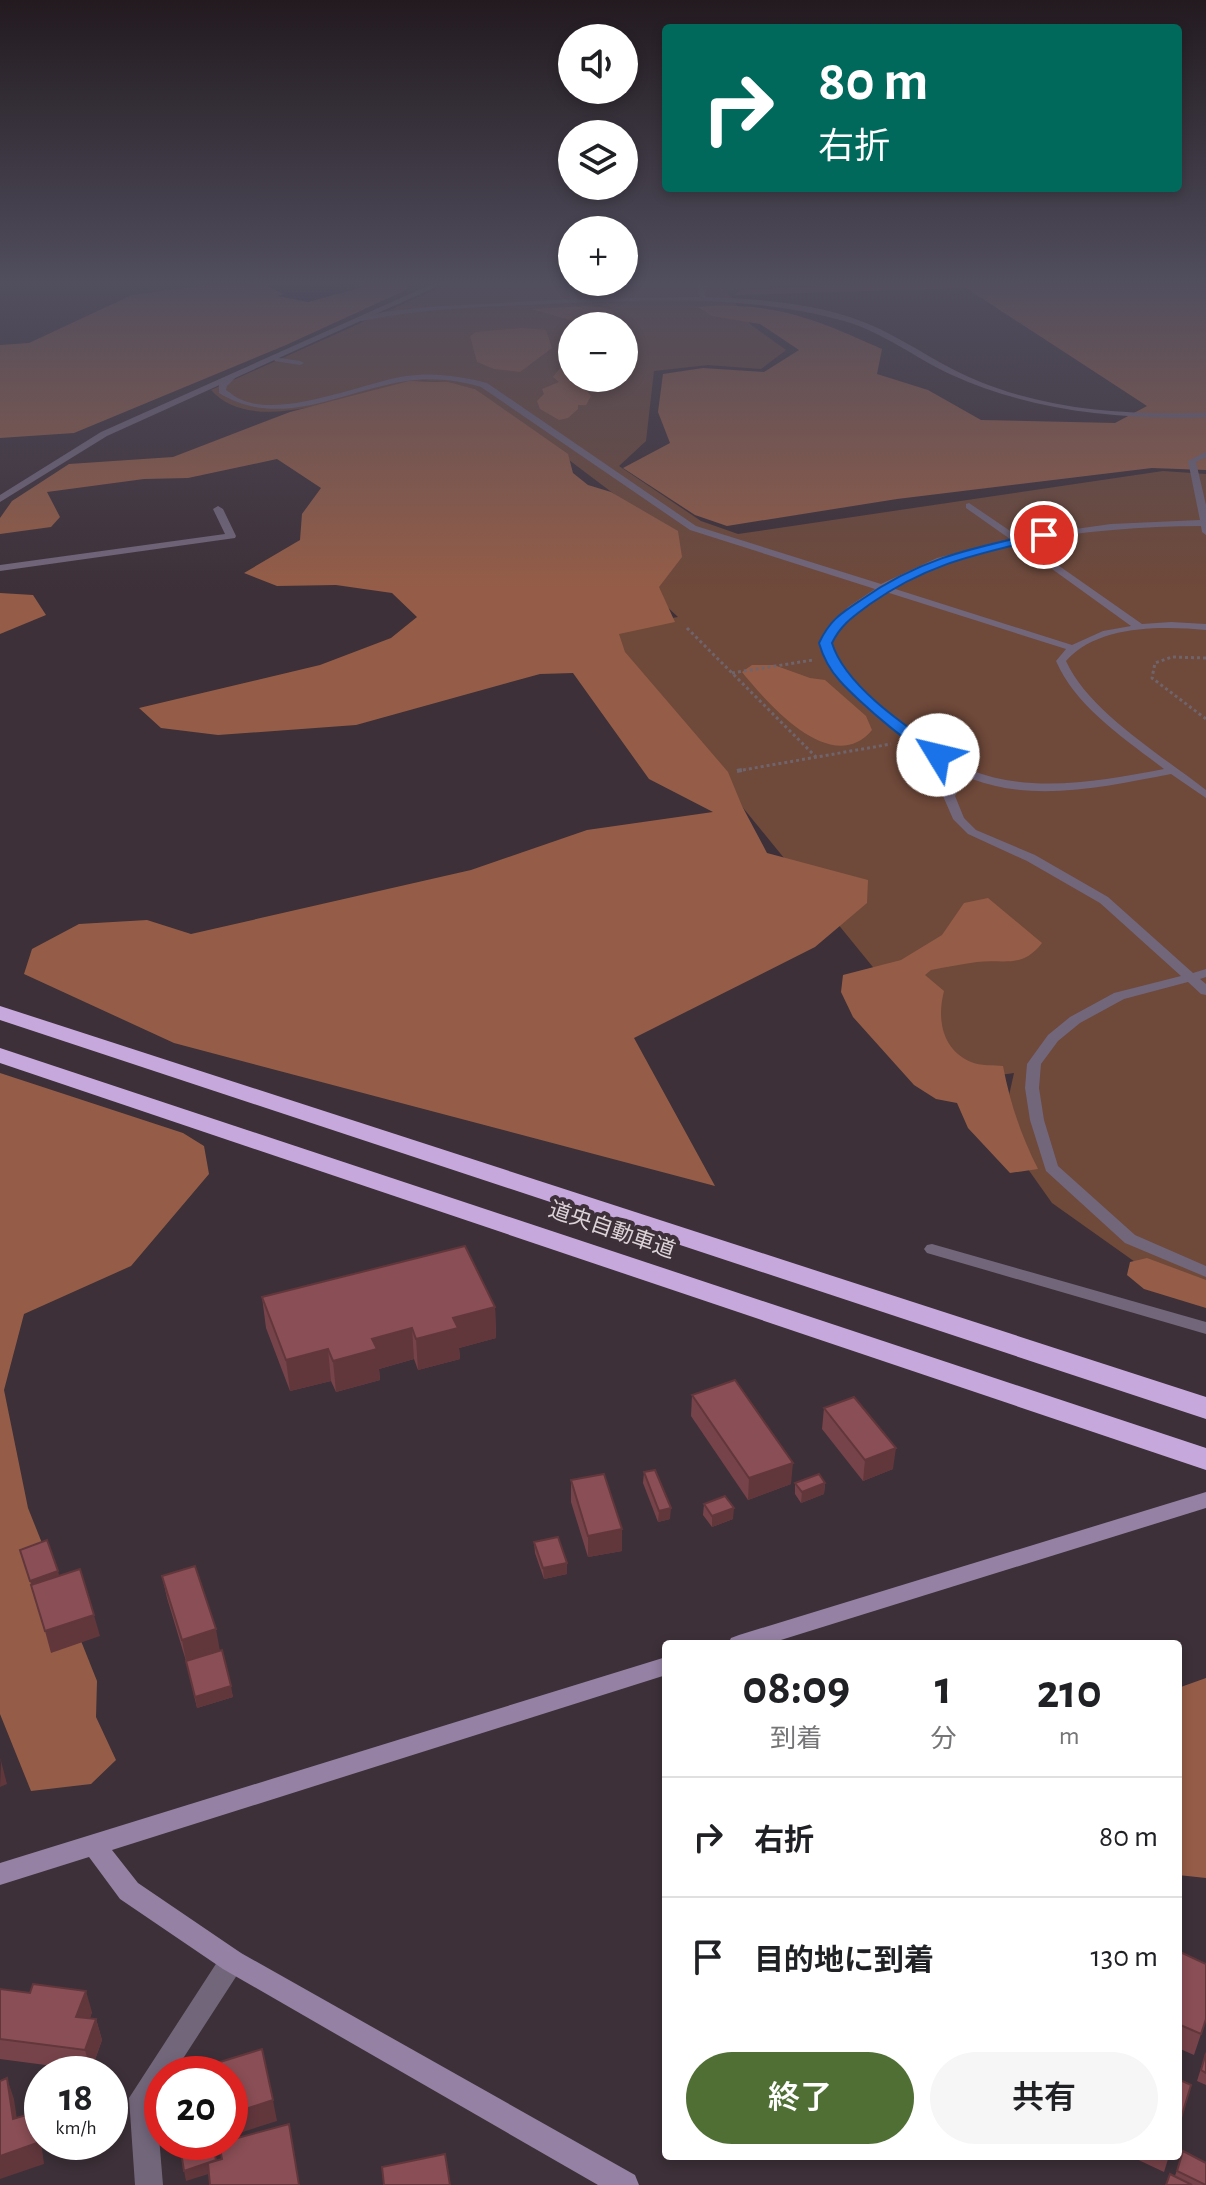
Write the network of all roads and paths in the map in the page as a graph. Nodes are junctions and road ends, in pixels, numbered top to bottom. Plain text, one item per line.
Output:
1 (212, 386) edge
2 (223, 386) edge
3 (376, 386) edge
4 (485, 386) edge
5 (988, 386) edge
6 (1206, 415) edge
7 (1206, 454) edge
8 (0, 499) edge
9 (969, 506) dead end
10 (218, 509) dead end
11 (1206, 526) edge
12 (1017, 540) junction
13 (0, 568) edge
14 (881, 589) junction
15 (1139, 627) junction
16 (1206, 627) edge
17 (687, 628) dead end
18 (1072, 648) junction
19 (830, 657) junction
20 (1206, 658) edge
21 (732, 673) junction
22 (1206, 719) edge
23 (916, 740) junction
24 (816, 757) junction
25 (1175, 770) junction
26 (737, 771) dead end
27 (972, 774) junction
28 (1206, 795) edge
29 (1206, 973) edge
30 (1190, 976) junction
31 (1206, 991) edge
32 (0, 1013) edge
33 (0, 1055) edge
34 (932, 1249) dead end
35 (1206, 1272) edge
36 (1206, 1328) edge
37 (1206, 1408) edge
38 (1206, 1459) edge
39 (1205, 1501) edge
40 (752, 1640) edge
41 (662, 1667) edge
42 (94, 1845) junction
43 (0, 1874) edge
44 (232, 1961) junction
45 (149, 2185) edge
46 (625, 2185) edge

1 - 8 street
2 - 3 lane
4 - 14 lane
5 - 6 lane
7 - 11 lane
9 - 12 lane
10 - 13 street
11 - 12 lane
12 - 14 lane
12 - 15 lane
14 - 18 lane
14 - 19 lane
15 - 16 lane
15 - 18 lane
17 - 21 path
18 - 25 lane
19 - 21 path
19 - 23 lane
20 - 22 path
21 - 24 path
23 - 24 path
23 - 27 lane
24 - 26 path
25 - 27 lane
25 - 28 lane
27 - 30 lane
29 - 30 lane
30 - 31 lane
30 - 35 lane
32 - 37 highway, 道央自動車道
33 - 38 highway, 道央自動車道
34 - 36 lane
39 - 40 street
41 - 42 street
42 - 43 street
42 - 44 street
44 - 45 street
44 - 46 street

